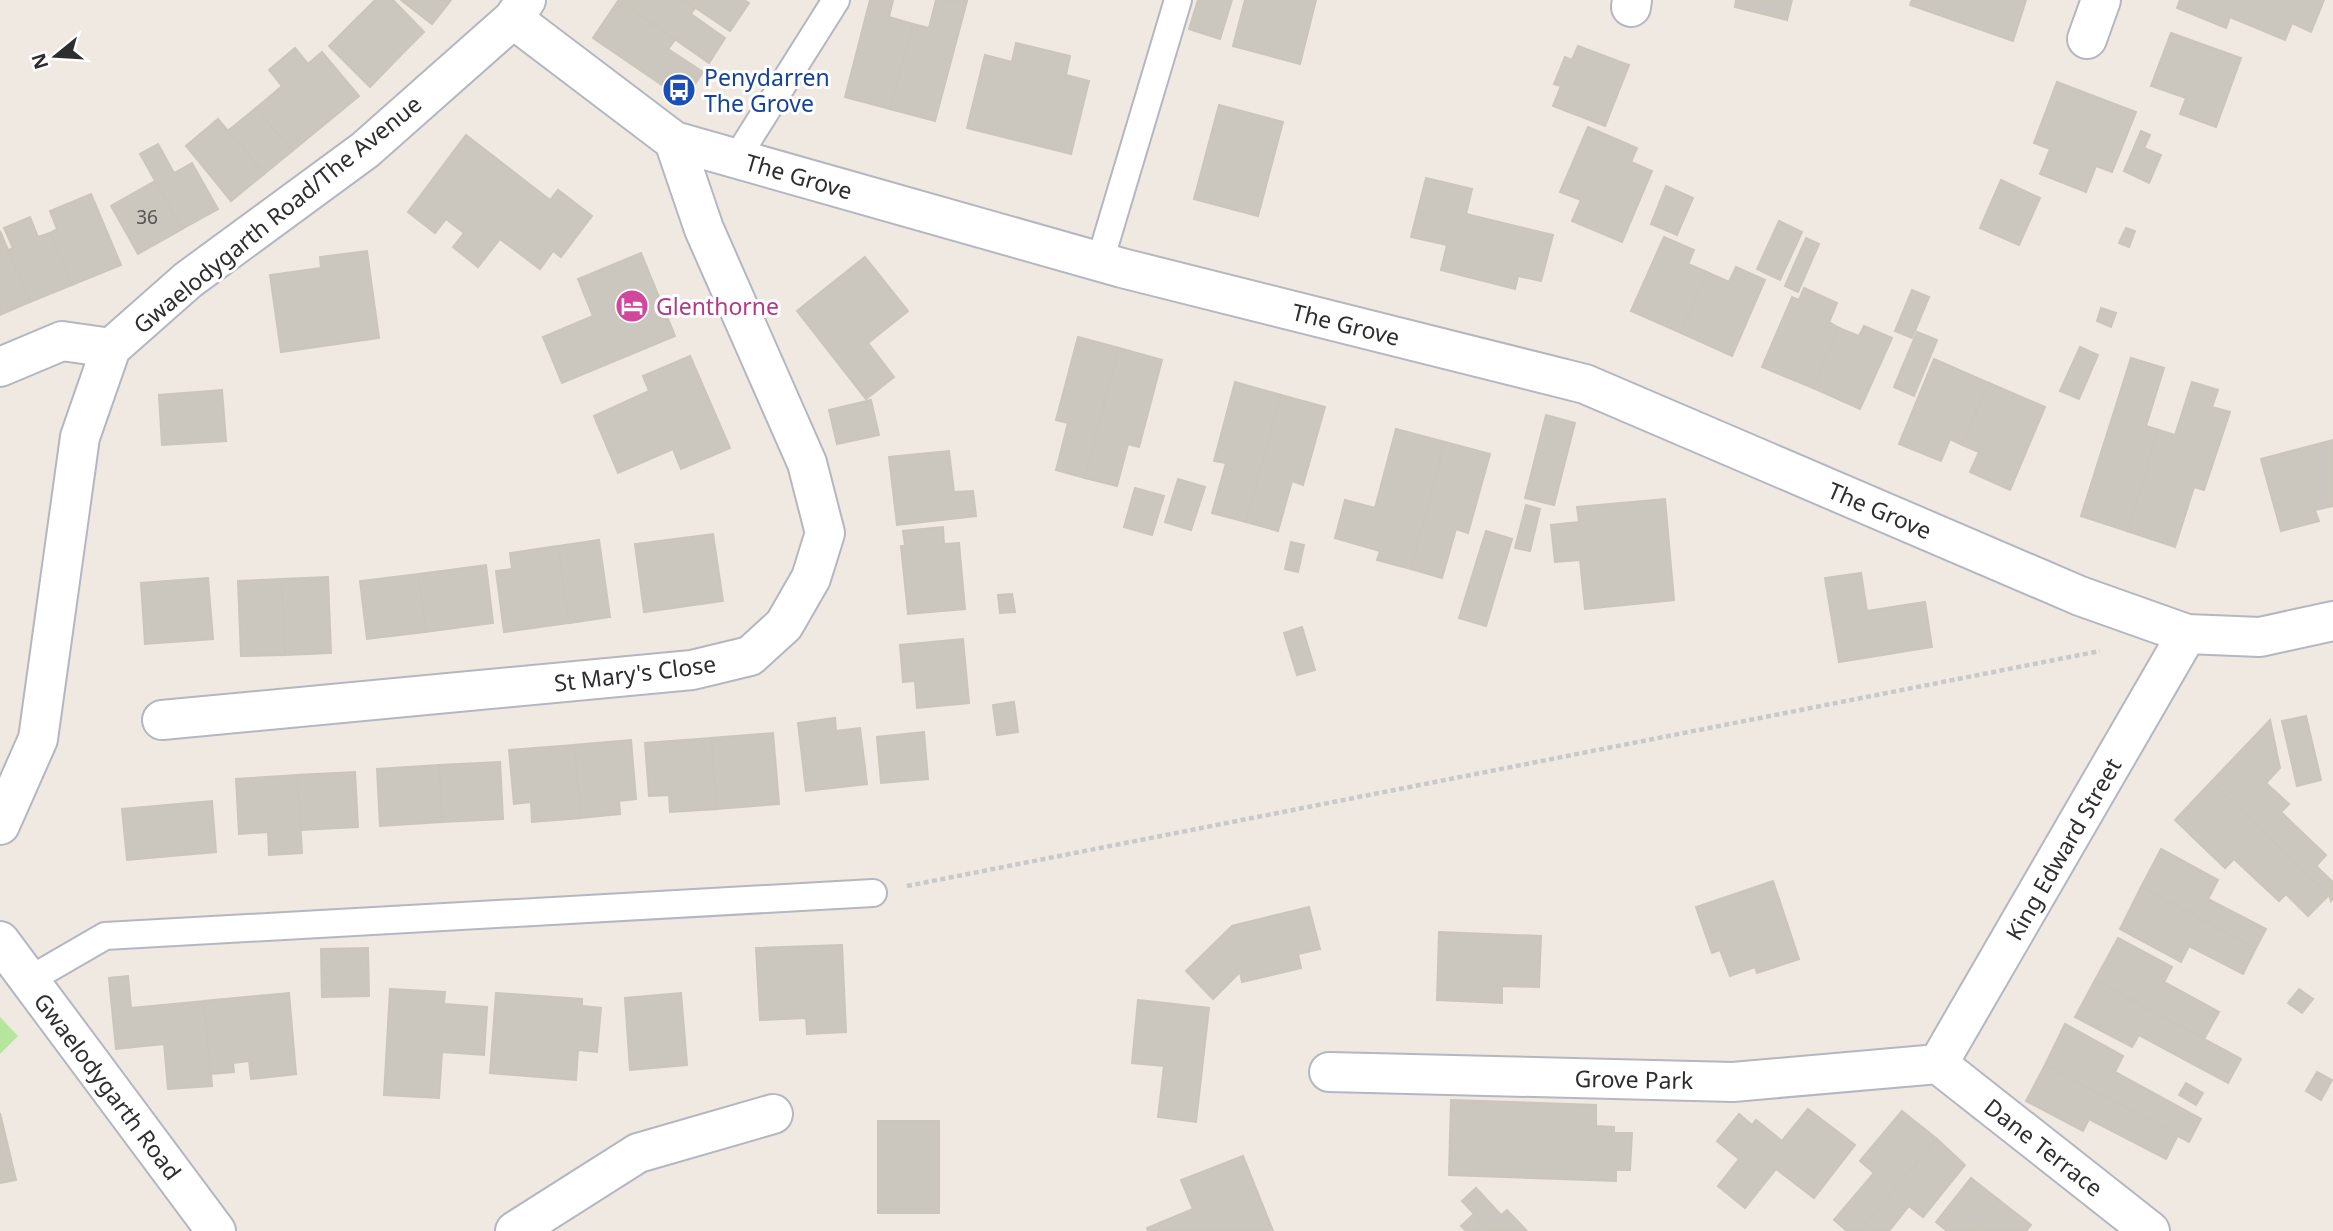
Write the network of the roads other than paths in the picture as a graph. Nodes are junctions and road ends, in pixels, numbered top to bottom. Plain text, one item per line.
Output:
1 (836, 0) edge
2 (1178, 0) edge
3 (2101, 0) edge
4 (519, 10) edge
5 (2087, 39) dead end
6 (674, 141) junction
7 (736, 159) junction
8 (1100, 261) junction
9 (111, 348) junction
10 (0, 367) edge
11 (2333, 621) edge
12 (2187, 634) junction
13 (163, 720) dead end
14 (0, 825) edge
15 (873, 893) road end
16 (0, 941) edge
17 (29, 979) junction
18 (1938, 1064) junction
19 (1329, 1072) dead end
20 (773, 1115) dead end
21 (216, 1231) edge
22 (515, 1231) edge
23 (2150, 1231) edge

1 - 7 lane
2 - 8 lane
3 - 5 street
4 - 6 street, The Grove
4 - 9 street, Gwaelodygarth Road/The Avenue
6 - 7 street, The Grove
6 - 13 street, St Mary's Close
7 - 8 street, The Grove
8 - 12 street, The Grove
9 - 10 street
9 - 14 street, Gwaelodygarth Road/The Avenue
11 - 12 street, The Grove
12 - 18 street, King Edward Street
15 - 17 lane
16 - 17 street, Gwaelodygarth Road
17 - 21 street, Gwaelodygarth Road
18 - 19 street, Grove Park
18 - 23 street, Dane Terrace
20 - 22 street

